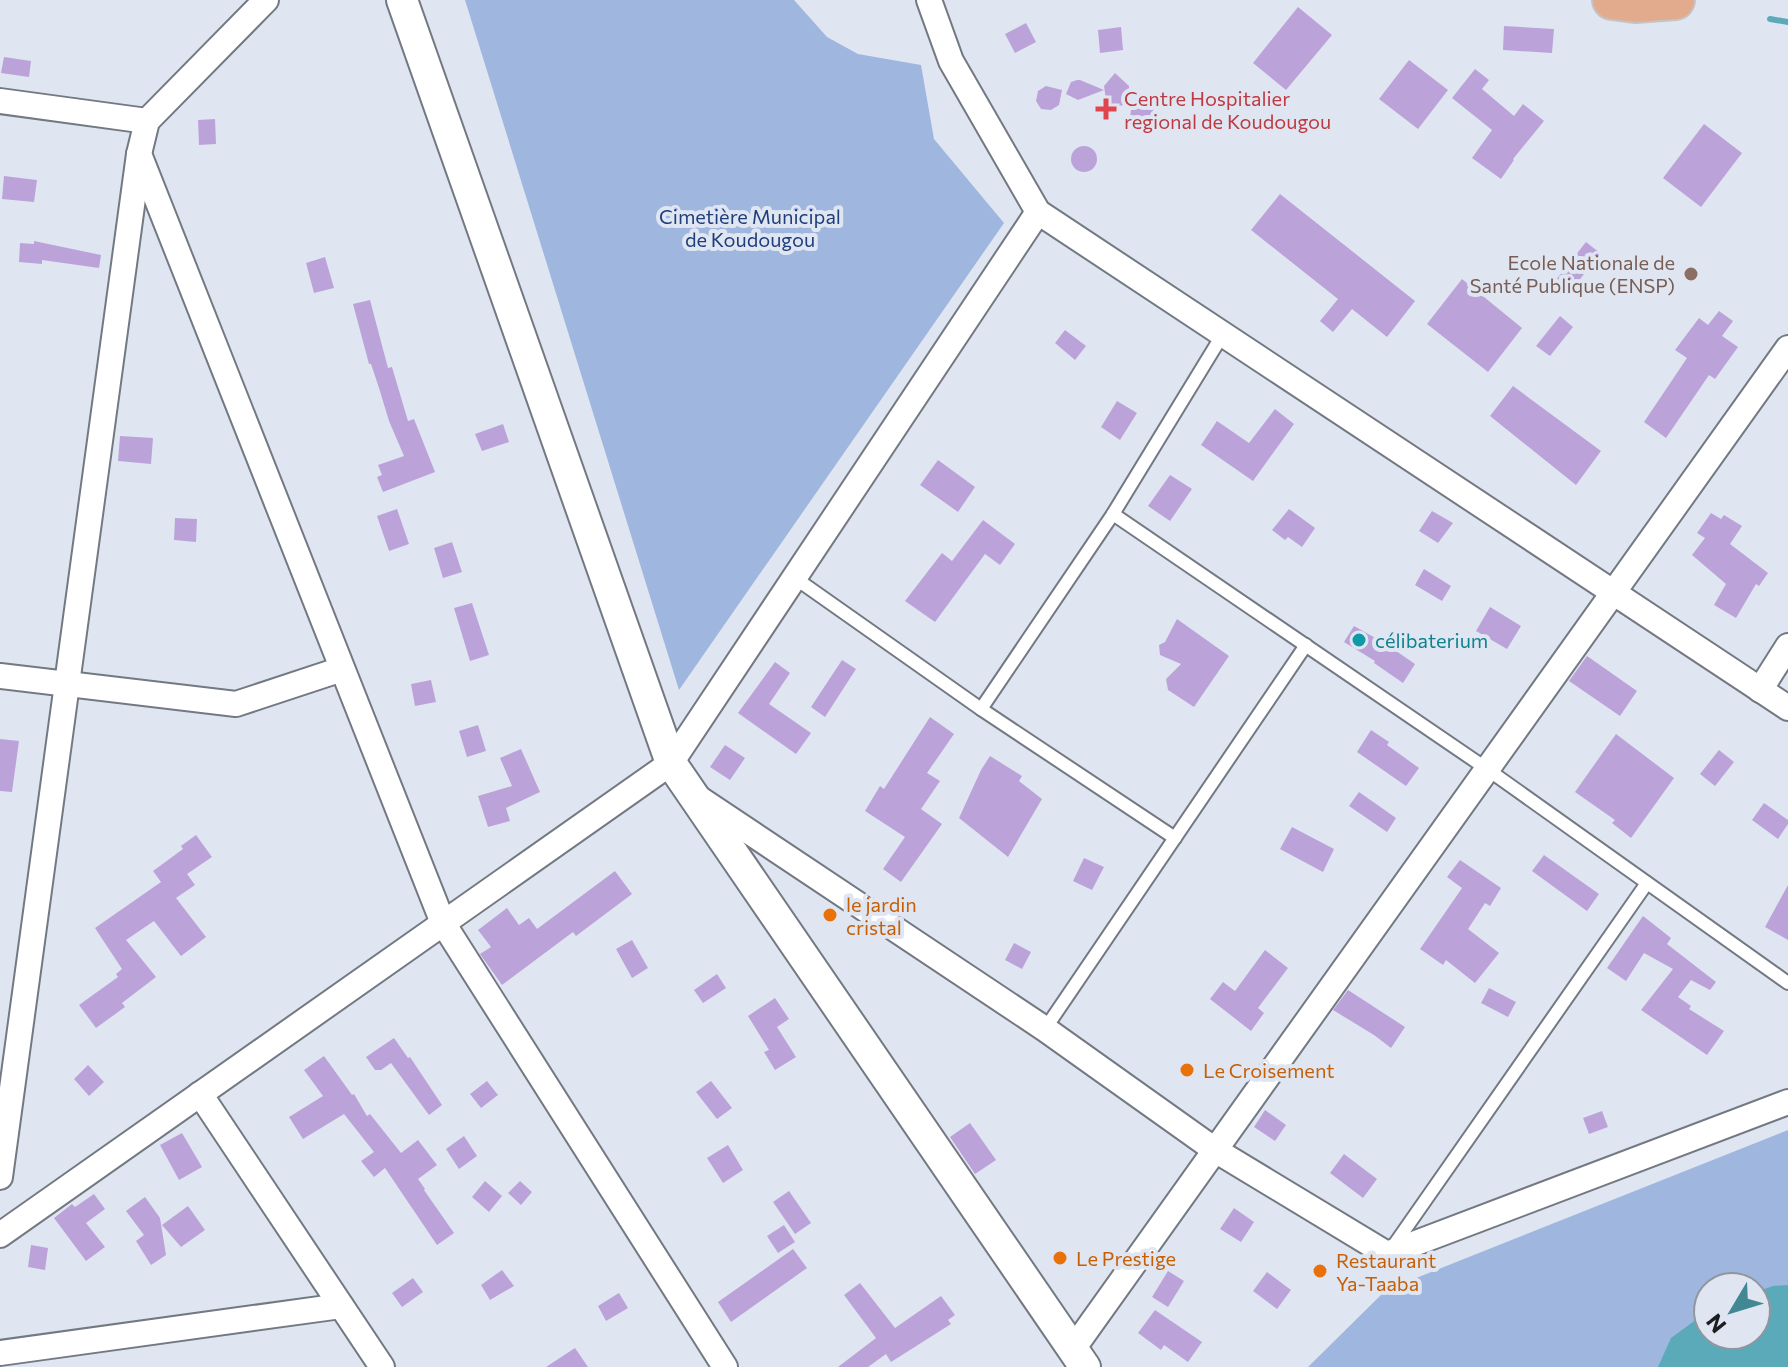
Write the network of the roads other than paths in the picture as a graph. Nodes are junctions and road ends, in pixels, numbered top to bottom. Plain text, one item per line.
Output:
1 (266, 0) edge
2 (402, 0) edge
3 (929, 0) edge
4 (1675, 0) edge
5 (1626, 1) edge
6 (0, 101) edge
7 (147, 121) junction
8 (139, 154) junction
9 (1038, 212) junction
10 (1223, 334) junction
11 (1788, 348) edge
12 (1113, 514) junction
13 (795, 578) junction
14 (1613, 593) junction
15 (1306, 645) junction
16 (1788, 646) edge
17 (342, 669) junction
18 (0, 676) edge
19 (67, 683) junction
20 (1760, 690) junction
21 (1788, 708) edge
22 (981, 709) junction
23 (671, 763) junction
24 (1487, 769) junction
25 (692, 793) junction
26 (1175, 838) junction
27 (1647, 883) junction
28 (443, 923) junction
29 (1788, 983) edge
30 (1045, 1029) junction
31 (200, 1094) junction
32 (1788, 1102) edge
33 (1215, 1150) junction
34 (0, 1177) edge
35 (0, 1235) edge
36 (1387, 1254) junction
37 (341, 1306) junction
38 (0, 1353) edge
39 (1079, 1358) edge
40 (382, 1367) edge
41 (725, 1367) edge

1 - 7 street
2 - 23 street
3 - 9 street
4 - 5 main road
6 - 7 street
7 - 8 street
8 - 17 street
8 - 19 street
9 - 10 street
9 - 13 street
10 - 12 lane
10 - 14 street
11 - 14 street
12 - 15 lane
12 - 22 lane
13 - 22 lane
13 - 23 street
14 - 20 street
14 - 24 street
15 - 24 lane
15 - 26 lane
16 - 20 street
17 - 19 street
17 - 28 street
18 - 19 street
19 - 34 street
20 - 21 street
22 - 26 lane
23 - 25 street
23 - 28 street
24 - 27 lane
24 - 33 street
25 - 30 street
25 - 39 street
26 - 30 lane
27 - 29 lane
27 - 36 lane
28 - 31 street
28 - 41 street
30 - 33 street
31 - 35 street
31 - 37 street
32 - 36 street
33 - 36 street
33 - 39 street
37 - 38 street
37 - 40 street

